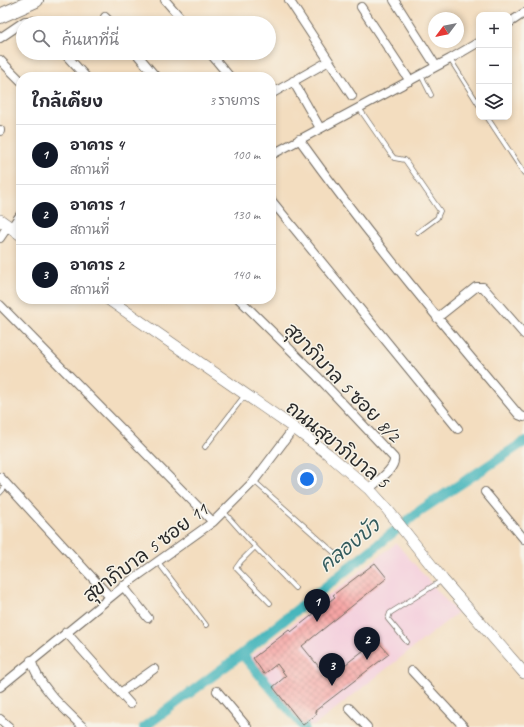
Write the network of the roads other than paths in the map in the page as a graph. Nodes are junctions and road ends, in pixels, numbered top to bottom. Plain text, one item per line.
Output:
1 (36, 0) edge
2 (165, 0) edge
3 (289, 0) edge
4 (394, 0) edge
5 (361, 7) dead end
6 (524, 13) edge
7 (0, 16) edge
8 (179, 16) edge
9 (512, 21) edge
10 (16, 27) edge
11 (0, 38) edge
12 (476, 44) edge
13 (450, 59) junction
14 (0, 60) edge
15 (70, 60) edge
16 (142, 60) edge
17 (216, 60) edge
18 (329, 61) junction
19 (436, 66) junction
20 (81, 72) edge
21 (152, 72) edge
22 (226, 72) edge
23 (421, 75) junction
24 (16, 76) edge
25 (293, 81) junction
26 (410, 81) junction
27 (276, 91) edge
28 (431, 95) dead end
29 (352, 96) dead end
30 (476, 100) edge
31 (359, 108) junction
32 (489, 120) edge
33 (320, 128) junction
34 (299, 139) junction
35 (276, 152) edge
36 (524, 173) edge
37 (276, 206) edge
38 (16, 218) edge
39 (7, 225) edge
40 (16, 232) edge
41 (418, 232) dead end
42 (0, 238) edge
43 (115, 304) edge
44 (243, 304) edge
45 (0, 305) edge
46 (437, 318) junction
47 (524, 334) edge
48 (245, 394) junction
49 (524, 416) edge
50 (294, 428) junction
51 (458, 429) dead end
52 (204, 447) dead end
53 (0, 477) edge
54 (254, 481) junction
55 (7, 485) junction
56 (368, 489) junction
57 (485, 492) dead end
58 (0, 493) edge
59 (224, 512) junction
60 (213, 522) junction
61 (524, 539) edge
62 (255, 547) junction
63 (339, 557) dead end
64 (158, 562) junction
65 (444, 580) junction
66 (123, 586) junction
67 (295, 588) dead end
68 (110, 597) junction
69 (270, 603) dead end
70 (148, 618) dead end
71 (206, 625) dead end
72 (66, 632) junction
73 (407, 642) dead end
74 (31, 660) junction
75 (154, 669) dead end
76 (412, 671) dead end
77 (524, 674) edge
78 (0, 687) edge
79 (217, 691) dead end
80 (120, 693) junction
81 (130, 704) dead end
82 (349, 708) dead end
83 (0, 719) edge
84 (9, 727) edge
85 (83, 727) edge
86 (246, 727) edge
87 (367, 727) edge
88 (464, 727) edge

1 - 7 highway
2 - 8 street
3 - 18 street
4 - 19 street
5 - 26 street
6 - 9 street
10 - 11 street
12 - 13 street
13 - 19 street
13 - 30 lane
14 - 24 street
15 - 20 street
16 - 21 street
17 - 22 street
18 - 25 street
18 - 29 street
19 - 23 street
23 - 26 street
23 - 28 lane
25 - 27 street
25 - 33 street
26 - 31 street
31 - 33 street
31 - 41 lane
32 - 36 lane
33 - 34 street
34 - 35 street
34 - 46 street
37 - 51 street
38 - 39 street
39 - 40 street
39 - 42 street
43 - 48 street, ถนนสุขาภิบาล 5
44 - 56 street, สุขาภิบาล 5 ซอย 8/2
45 - 60 street
46 - 47 street
46 - 49 street
48 - 50 street, ถนนสุขาภิบาล 5
48 - 52 lane
50 - 54 street, สุขาภิบาล 5 ซอย 11
50 - 56 street, ถนนสุขาภิบาล 5
53 - 55 street
54 - 59 street, สุขาภิบาล 5 ซอย 11
54 - 63 lane
55 - 58 lane
55 - 68 street
56 - 65 street, ถนนสุขาภิบาล 5
57 - 61 street
59 - 60 street, สุขาภิบาล 5 ซอย 11
59 - 62 lane
60 - 64 street, สุขาภิบาล 5 ซอย 11
62 - 67 lane
62 - 69 lane
64 - 66 street, สุขาภิบาล 5 ซอย 11
64 - 71 lane
65 - 73 lane
65 - 77 street, ถนนสุขาภิบาล 5
66 - 68 street, สุขาภิบาล 5 ซอย 11
66 - 70 street
68 - 72 street, สุขาภิบาล 5 ซอย 11
72 - 74 street, สุขาภิบาล 5 ซอย 11
72 - 80 street
74 - 78 street, สุขาภิบาล 5 ซอย 11
74 - 85 street
75 - 80 street
76 - 88 street
79 - 86 street
80 - 81 street
82 - 87 street
83 - 84 street

